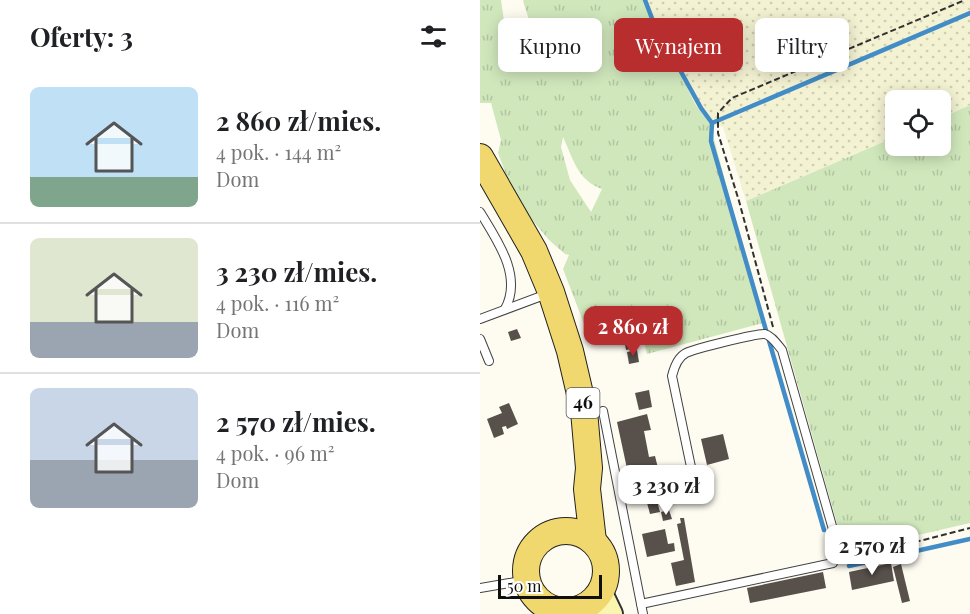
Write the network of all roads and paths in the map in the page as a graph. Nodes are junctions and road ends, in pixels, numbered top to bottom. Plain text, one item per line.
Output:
1 (965, 0) edge
2 (480, 157) edge
3 (480, 212) edge
4 (551, 292) junction
5 (505, 309) junction
6 (480, 319) edge
7 (480, 339) edge
8 (775, 341) junction
9 (489, 361) dead end
10 (603, 411) dead end
11 (691, 467) dead end
12 (587, 489) junction
13 (970, 528) edge
14 (569, 531) junction
15 (593, 541) junction
16 (833, 562) junction
17 (527, 580) junction
18 (480, 588) edge
19 (641, 604) junction
20 (540, 608) edge
21 (586, 609) edge
22 (643, 614) edge

1 - 8 path
2 - 4 main road, 46
3 - 5 lane
4 - 5 lane
4 - 12 main road, 46
5 - 6 lane
7 - 9 lane
8 - 11 lane
8 - 16 lane
10 - 19 lane
12 - 14 main road, 46
12 - 15 main road, 46
13 - 16 path
14 - 15 main road
14 - 17 main road
15 - 21 main road, 46
16 - 19 lane
17 - 18 lane
17 - 20 main road, 46
19 - 22 lane
20 - 21 main road, 46

